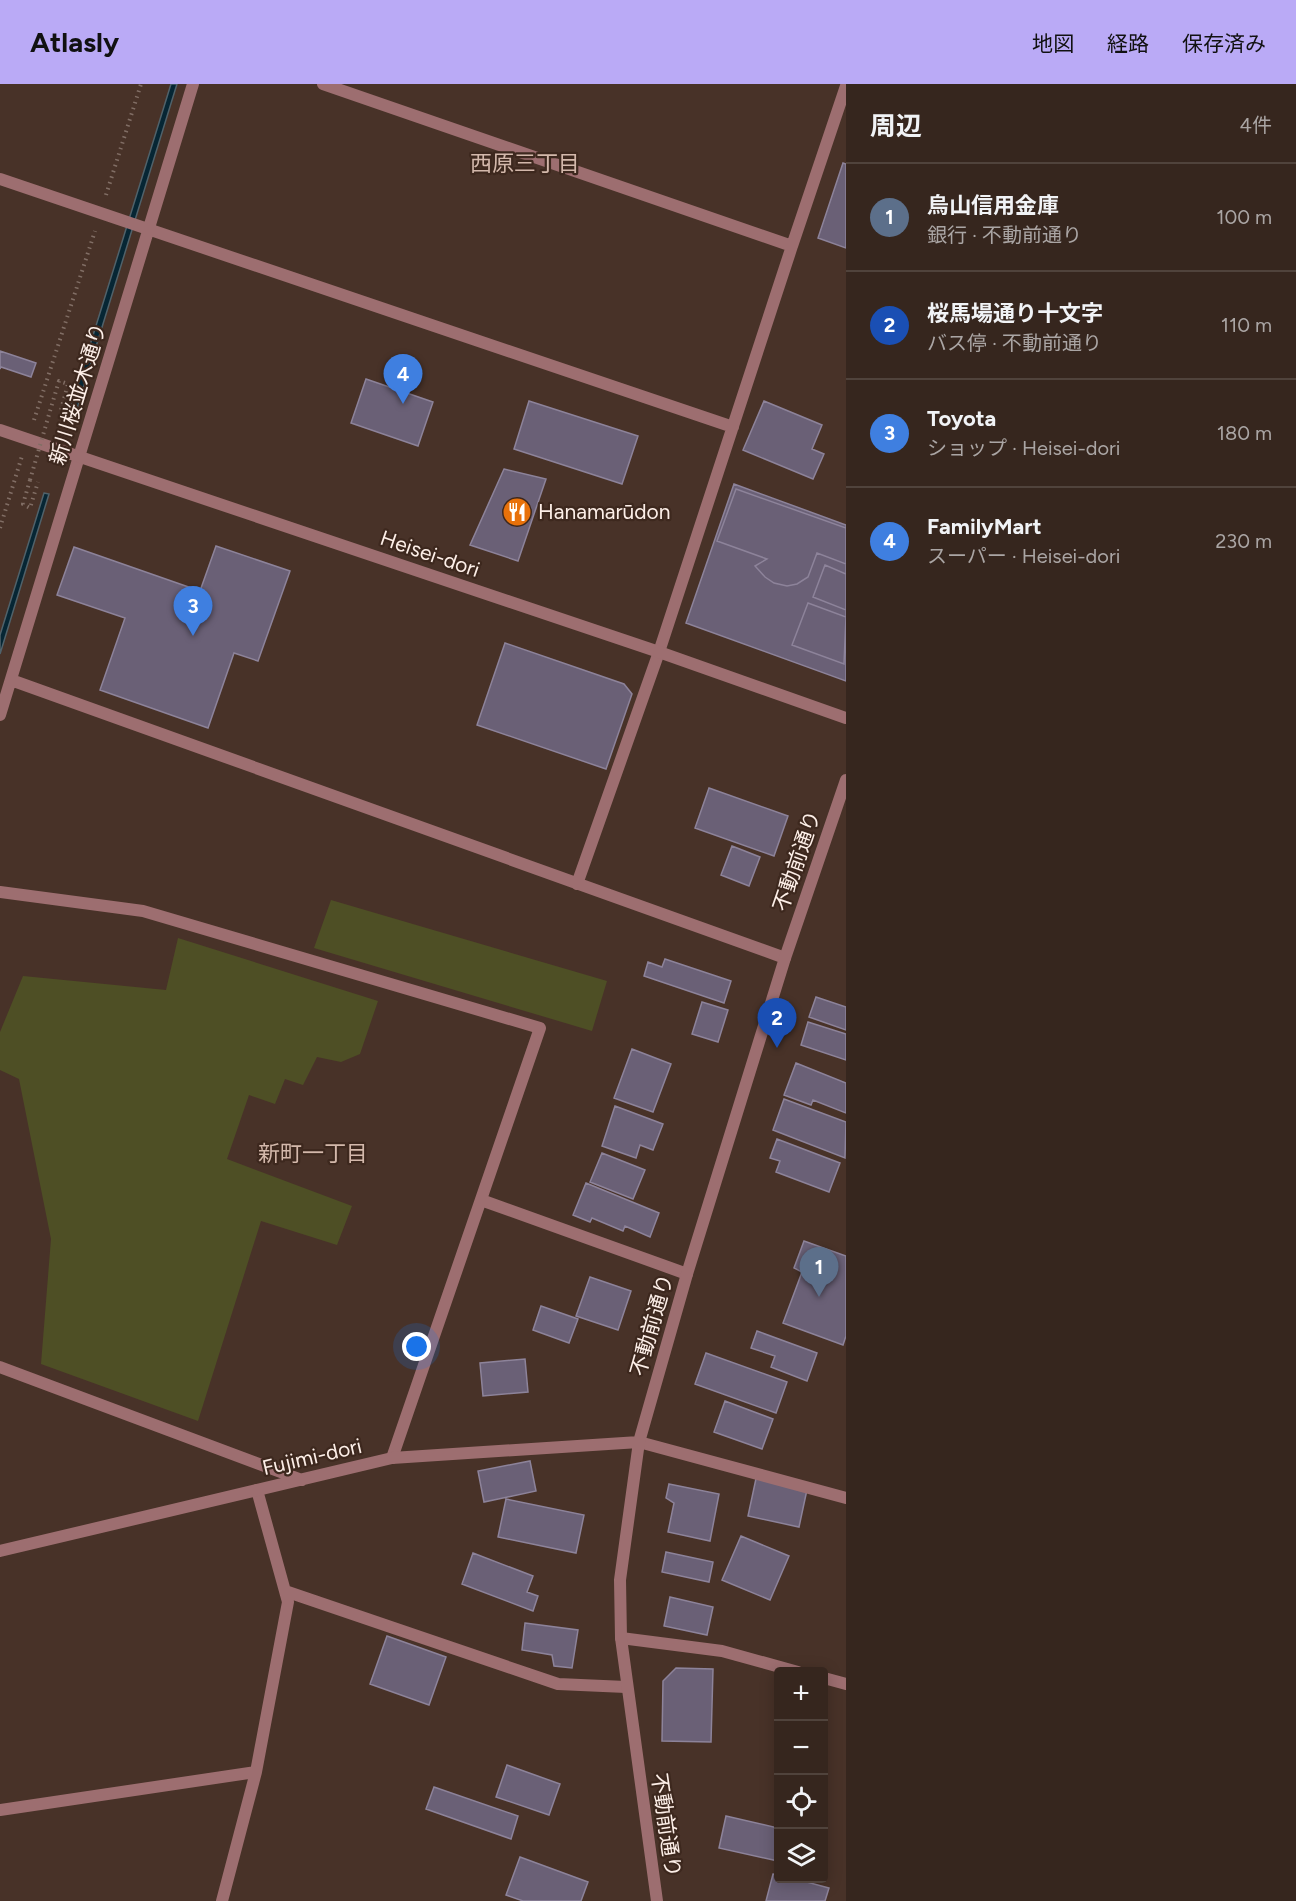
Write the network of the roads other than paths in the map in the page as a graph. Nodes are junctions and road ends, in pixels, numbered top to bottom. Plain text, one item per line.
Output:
1 (194, 84) edge
2 (323, 84) edge
3 (846, 86) edge
4 (0, 179) edge
5 (148, 230) junction
6 (792, 246) junction
7 (733, 427) junction
8 (0, 430) edge
9 (79, 456) junction
10 (659, 652) junction
11 (11, 680) junction
12 (0, 715) edge
13 (846, 718) edge
14 (846, 780) edge
15 (577, 884) junction
16 (0, 892) edge
17 (785, 958) junction
18 (482, 1200) junction
19 (687, 1274) junction
20 (0, 1367) edge
21 (639, 1442) junction
22 (392, 1458) junction
23 (302, 1480) junction
24 (257, 1490) junction
25 (846, 1498) edge
26 (0, 1551) edge
27 (285, 1591) junction
28 (621, 1638) junction
29 (782, 1667) edge
30 (828, 1679) edge
31 (846, 1684) edge
32 (626, 1687) junction
33 (256, 1772) junction
34 (0, 1810) edge
35 (222, 1901) edge
36 (657, 1901) edge

1 - 5 street, 新川桜並木通り
2 - 6 street
3 - 6 street
4 - 5 street
5 - 7 street
5 - 9 street, 新川桜並木通り
6 - 7 street
7 - 10 street
8 - 9 street, Heisei-dori
9 - 10 street, Heisei-dori
9 - 11 street, 新川桜並木通り
10 - 13 street, Heisei-dori
10 - 15 street
11 - 12 street, 新川桜並木通り
11 - 15 street
14 - 17 street, 不動前通り
15 - 17 street
16 - 18 street
17 - 19 street, 不動前通り
18 - 19 street
18 - 22 street
19 - 21 street, 不動前通り
20 - 23 street
21 - 22 street, Fujimi-dori
21 - 25 street, Fujimi-dori
21 - 28 street, 不動前通り
22 - 23 street, Fujimi-dori
23 - 24 street, Fujimi-dori
24 - 26 street, Fujimi-dori
24 - 27 street
27 - 32 street
27 - 33 street
28 - 29 street
28 - 32 street, 不動前通り
30 - 31 street
32 - 36 street, 不動前通り
33 - 34 street
33 - 35 street

